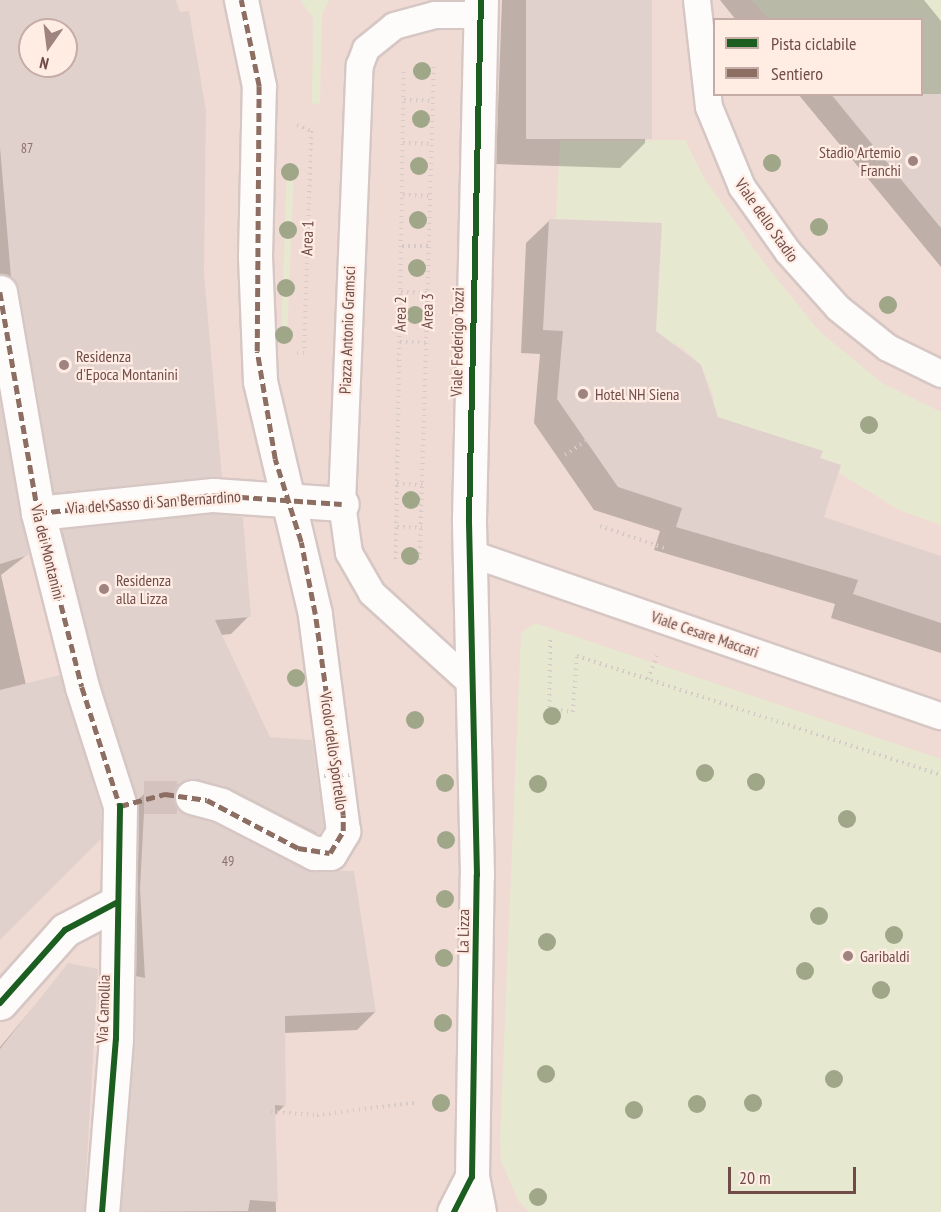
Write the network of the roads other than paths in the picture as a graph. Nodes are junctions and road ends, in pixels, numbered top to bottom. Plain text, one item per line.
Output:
1 (241, 0) edge
2 (697, 0) edge
3 (481, 8) edge
4 (0, 292) edge
5 (941, 374) edge
6 (286, 498) junction
7 (342, 504) junction
8 (38, 513) junction
9 (469, 553) junction
10 (473, 686) junction
11 (941, 716) edge
12 (192, 797) tunnel mouth
13 (132, 801) joint
14 (116, 903) junction
15 (0, 1003) edge
16 (472, 1177) junction
17 (102, 1212) edge
18 (454, 1212) edge
19 (479, 1212) edge

1 - 6 street
2 - 5 lane, Viale dello Stadio
3 - 7 lane, Piazza Antonio Gramsci
3 - 9 street, Viale Federigo Tozzi
4 - 8 street, Via dei Montanini
6 - 7 street, Via del Sasso di San Bernardino
6 - 8 street, Via del Sasso di San Bernardino
6 - 12 street, Vicolo dello Sportello
7 - 10 lane, Piazza Antonio Gramsci
8 - 13 street, Via dei Montanini
9 - 10 street, Viale Federigo Tozzi
9 - 11 lane, Viale Cesare Maccari
10 - 16 street, La Lizza
13 - 14 street, Via Camollia
14 - 15 street
14 - 17 street, Via Camollia
16 - 18 street
16 - 19 street

